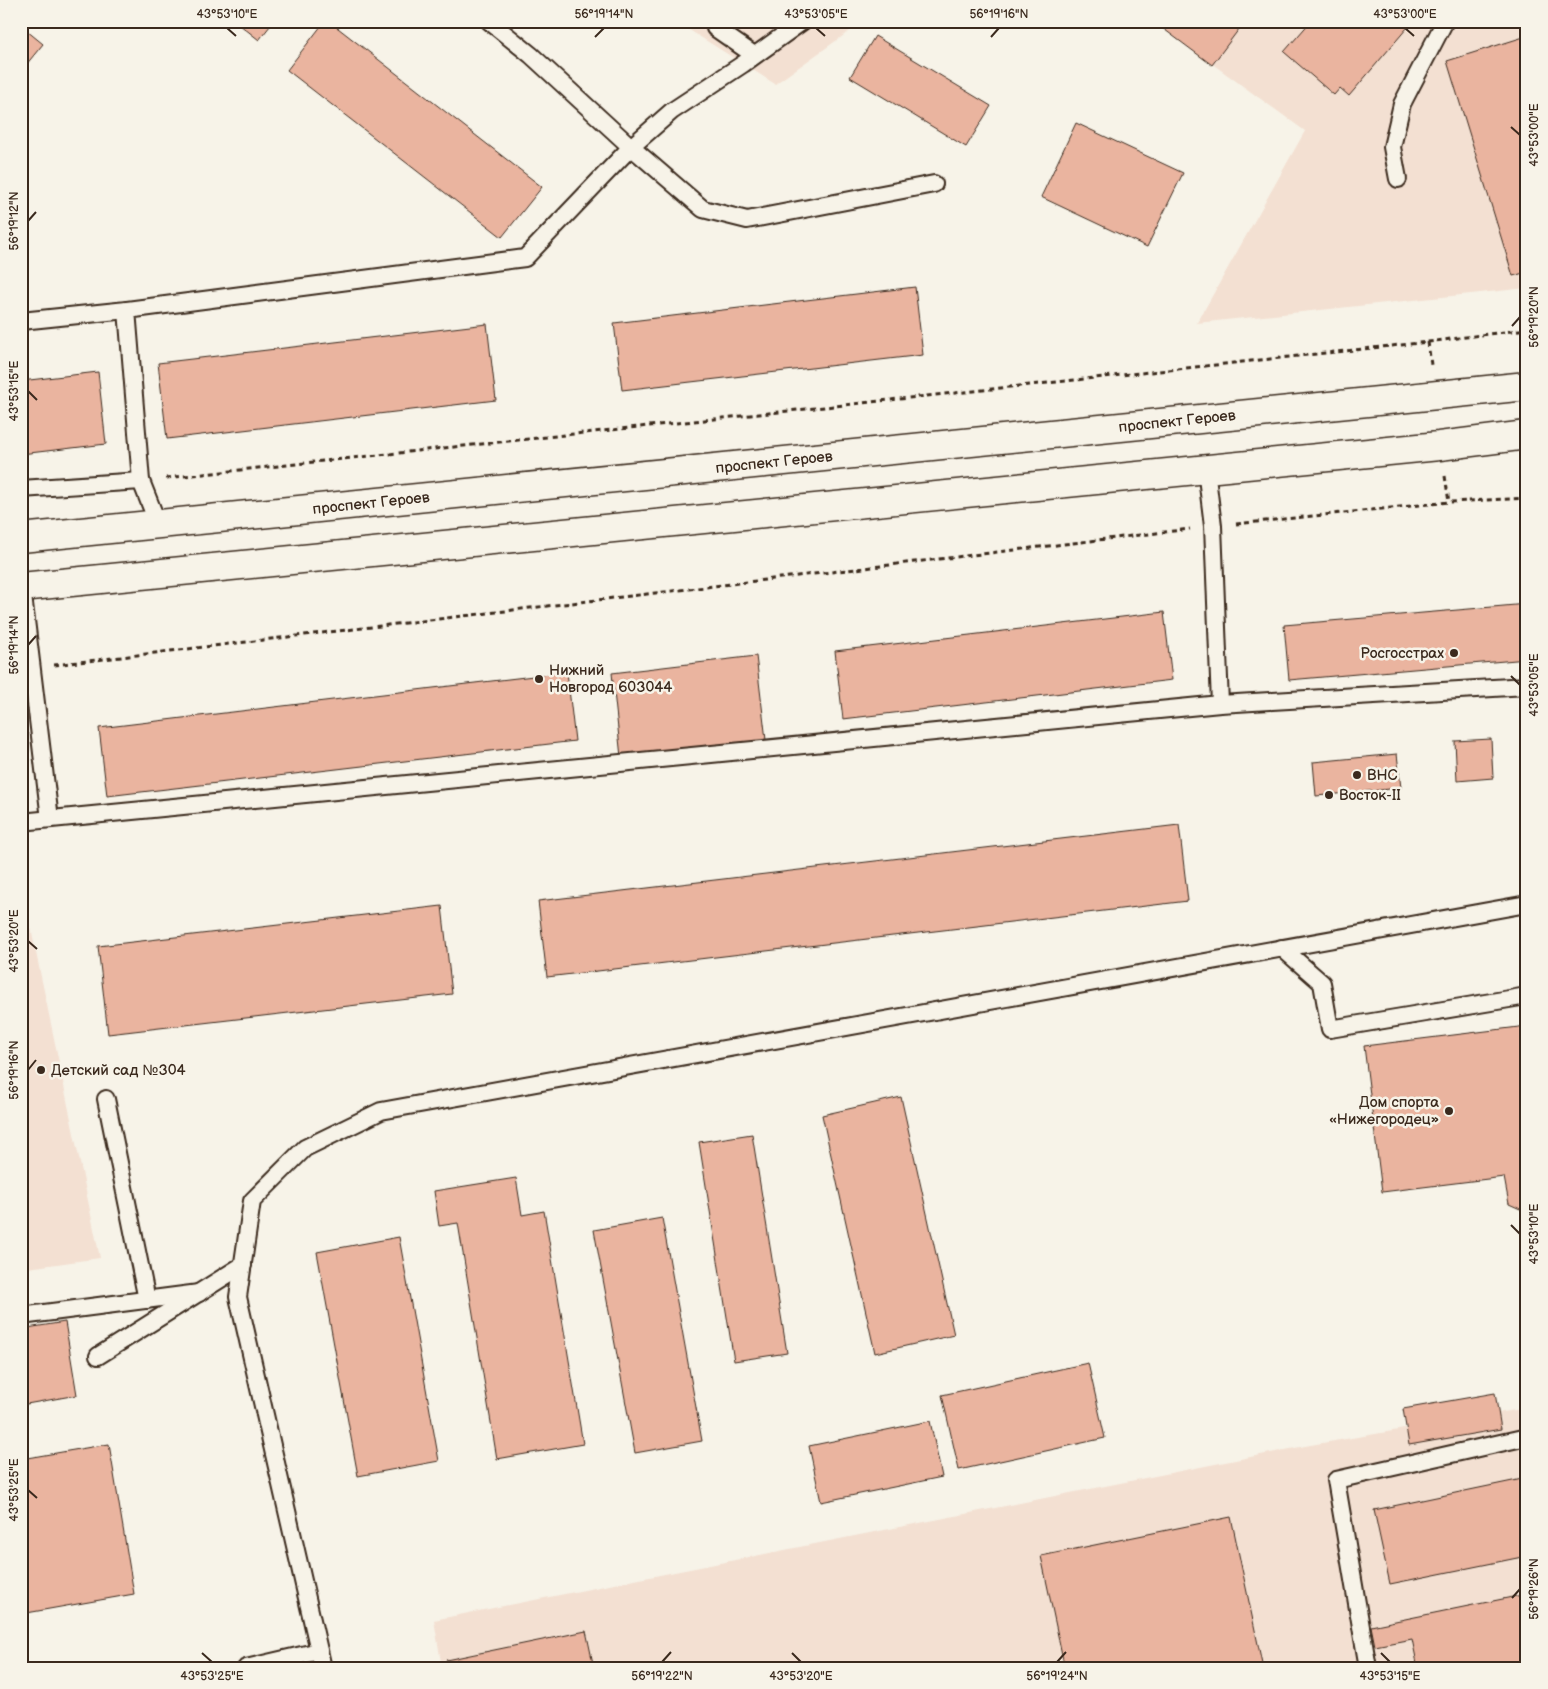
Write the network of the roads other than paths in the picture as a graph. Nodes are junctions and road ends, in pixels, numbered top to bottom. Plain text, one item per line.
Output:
1 (489, 21) edge
2 (714, 21) edge
3 (804, 21) edge
4 (1445, 21) edge
5 (754, 55) junction
6 (631, 147) junction
7 (1398, 180) dead end
8 (934, 184) dead end
9 (126, 310) junction
10 (21, 321) edge
11 (1527, 386) edge
12 (1527, 435) edge
13 (1206, 469) junction
14 (141, 481) junction
15 (21, 489) edge
16 (158, 524) junction
17 (21, 538) edge
18 (21, 587) edge
19 (1527, 686) edge
20 (1220, 704) junction
21 (50, 819) junction
22 (21, 822) edge
23 (1527, 904) edge
24 (1282, 948) junction
25 (1527, 996) edge
26 (106, 1099) dead end
27 (243, 1265) junction
28 (199, 1293) junction
29 (147, 1300) junction
30 (21, 1316) edge
31 (98, 1356) dead end
32 (1527, 1437) edge
33 (320, 1651) junction
34 (1367, 1662) dead end
35 (246, 1668) edge
36 (323, 1668) edge

1 - 6 lane
2 - 5 lane
3 - 5 lane
4 - 7 lane
5 - 6 lane
6 - 8 lane
6 - 9 lane
9 - 10 lane
9 - 14 lane
11 - 16 main road, проспект Героев
12 - 13 main road
13 - 18 main road
13 - 20 lane
14 - 15 lane
14 - 16 lane
16 - 17 main road, проспект Героев
18 - 21 lane
19 - 20 lane
20 - 21 lane
21 - 22 lane
23 - 24 lane
24 - 25 lane
24 - 27 lane
26 - 29 lane
27 - 28 lane
27 - 33 lane
28 - 29 lane
28 - 31 lane
29 - 30 lane
32 - 34 lane
33 - 35 lane
33 - 36 lane

